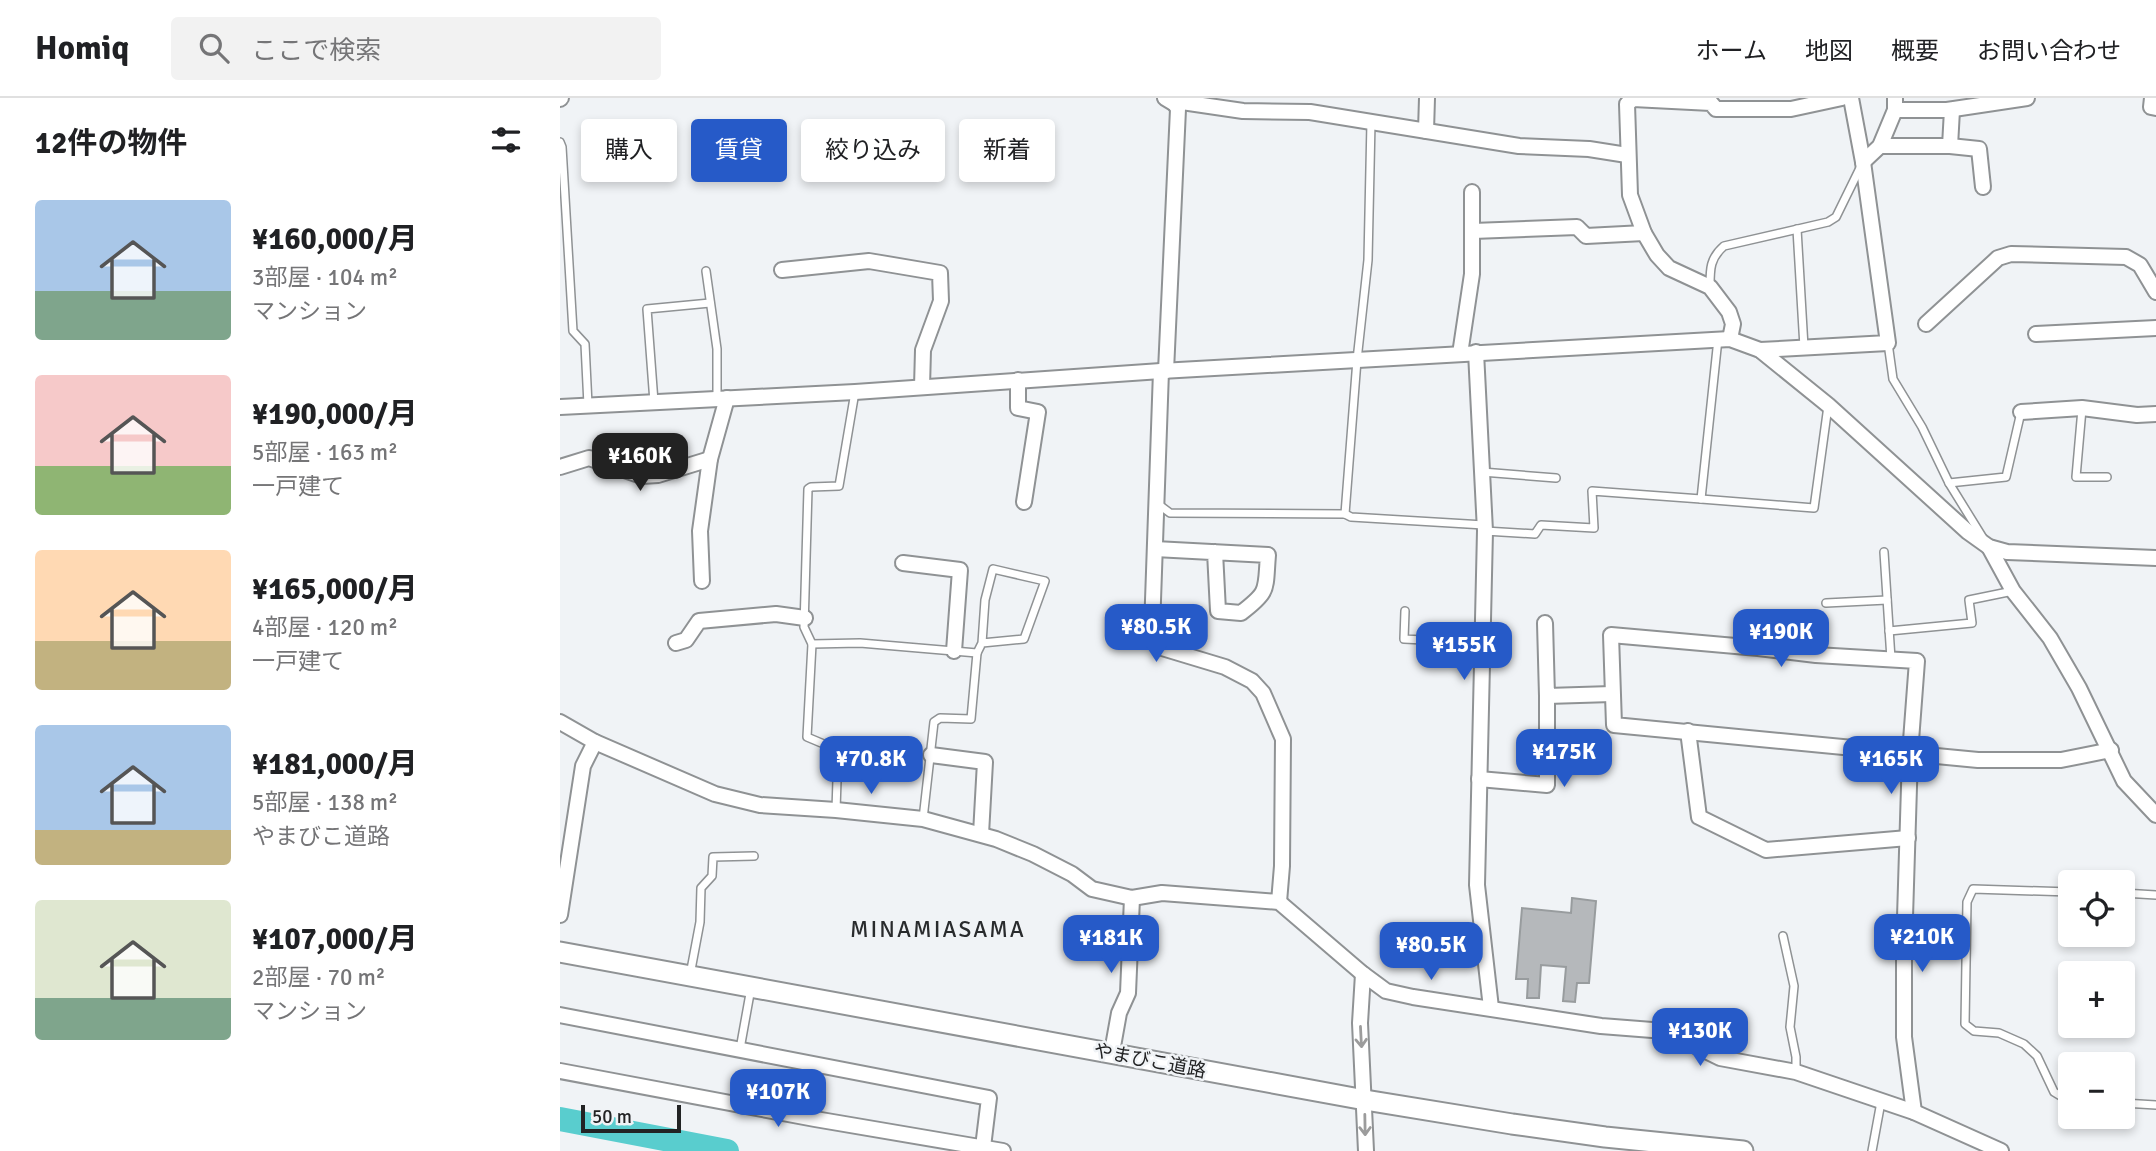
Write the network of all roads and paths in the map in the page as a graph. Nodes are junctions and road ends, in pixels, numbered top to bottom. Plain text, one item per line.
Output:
1 (1427, 98) edge
2 (1842, 98) edge
3 (1851, 98) edge
4 (2027, 98) edge
5 (2152, 98) edge
6 (1170, 101) edge
7 (1895, 104) edge
8 (2156, 108) edge
9 (1952, 110) junction
10 (1371, 121) junction
11 (1426, 131) junction
12 (560, 142) edge
13 (1880, 146) junction
14 (1950, 146) junction
15 (1627, 155) junction
16 (1863, 162) junction
17 (1983, 187) dead end
18 (1472, 192) dead end
19 (1797, 229) junction
20 (1473, 231) junction
21 (1644, 233) junction
22 (782, 270) dead end
23 (706, 271) dead end
24 (1710, 287) junction
25 (2156, 292) edge
26 (710, 303) junction
27 (1926, 324) dead end
28 (2156, 328) edge
29 (2036, 334) dead end
30 (1724, 339) junction
31 (1888, 343) junction
32 (1804, 347) junction
33 (1760, 350) junction
34 (1476, 352) junction
35 (1460, 354) junction
36 (1357, 360) junction
37 (1164, 371) junction
38 (1018, 380) junction
39 (922, 387) junction
40 (855, 392) junction
41 (722, 399) junction
42 (654, 402) junction
43 (587, 405) junction
44 (1828, 405) junction
45 (560, 407) edge
46 (2082, 408) junction
47 (2021, 412) joint
48 (2156, 414) edge
49 (710, 459) junction
50 (560, 467) edge
51 (1482, 472) junction
52 (2107, 477) dead end
53 (1556, 478) dead end
54 (1949, 483) junction
55 (1701, 499) junction
56 (1024, 502) dead end
57 (1156, 503) junction
58 (1345, 514) junction
59 (1485, 528) junction
60 (1989, 547) junction
61 (1155, 549) junction
62 (1215, 552) junction
63 (1884, 552) dead end
64 (2156, 558) edge
65 (903, 563) dead end
66 (702, 581) dead end
67 (2013, 592) junction
68 (1888, 600) junction
69 (1826, 603) dead end
70 (1405, 611) dead end
71 (805, 618) junction
72 (1545, 623) dead end
73 (1889, 631) junction
74 (676, 643) dead end
75 (982, 643) junction
76 (1483, 643) junction
77 (812, 644) junction
78 (954, 651) junction
79 (977, 653) junction
80 (1891, 659) junction
81 (1612, 694) junction
82 (1547, 696) junction
83 (560, 722) edge
84 (1688, 732) junction
85 (595, 742) junction
86 (2110, 750) junction
87 (1910, 754) junction
88 (930, 755) junction
89 (1479, 779) junction
90 (836, 810) junction
91 (2156, 815) edge
92 (923, 820) junction
93 (981, 834) junction
94 (1908, 838) junction
95 (754, 856) dead end
96 (2058, 892) edge
97 (2135, 894) edge
98 (2156, 895) edge
99 (1132, 898) junction
100 (1279, 902) junction
101 (560, 915) edge
102 (1783, 936) dead end
103 (560, 952) edge
104 (1363, 974) junction
105 (690, 976) junction
106 (751, 987) junction
107 (1491, 1008) junction
108 (560, 1015) edge
109 (740, 1049) junction
110 (1112, 1052) junction
111 (560, 1071) edge
112 (1796, 1072) junction
113 (2058, 1094) edge
114 (1365, 1100) junction
115 (1881, 1102) junction
116 (2135, 1104) edge
117 (2156, 1105) edge
118 (1914, 1112) junction
119 (983, 1147) junction
120 (1003, 1151) edge
121 (1366, 1151) edge
122 (1743, 1151) edge
123 (1872, 1151) edge
124 (2001, 1151) edge

1 - 11 street
2 - 15 street
3 - 16 street
4 - 9 street
5 - 8 street
6 - 10 street
6 - 37 street
7 - 9 street
7 - 13 street
9 - 14 street
10 - 11 street
10 - 36 lane
11 - 15 street
12 - 43 lane
13 - 14 street
13 - 16 street
14 - 17 street
15 - 21 street
16 - 19 lane
16 - 31 street
18 - 20 street
19 - 24 lane
19 - 32 lane
20 - 21 street
20 - 35 street
21 - 24 street
22 - 39 street
23 - 26 lane
24 - 30 street
25 - 27 street
26 - 41 lane
26 - 42 lane
28 - 29 street
30 - 33 street
30 - 34 street
30 - 55 lane
31 - 32 street
31 - 54 lane
32 - 33 street
33 - 44 street
34 - 35 street
34 - 51 street
35 - 36 street
36 - 37 street
36 - 58 lane
37 - 38 street
37 - 57 street
38 - 39 street
38 - 56 street
39 - 40 street
40 - 41 street
40 - 71 lane
41 - 42 street
41 - 49 street
42 - 43 street
43 - 45 street
44 - 55 lane
44 - 60 street
46 - 47 street
46 - 48 street
46 - 52 lane
47 - 54 lane
49 - 50 street
49 - 66 street
51 - 53 lane
51 - 59 street
54 - 60 lane
55 - 59 lane
57 - 58 lane
57 - 61 street
58 - 59 lane
59 - 76 street
60 - 64 street
60 - 67 street
61 - 62 street
61 - 100 street
62 - 62 street
63 - 68 lane
65 - 78 street
67 - 73 lane
67 - 86 street
68 - 69 lane
68 - 73 lane
70 - 76 lane
71 - 74 street
71 - 77 lane
72 - 82 street
73 - 80 lane
75 - 75 lane
75 - 79 lane
76 - 89 street
77 - 78 lane
77 - 90 lane
78 - 79 lane
79 - 88 lane
80 - 81 street
80 - 87 street
81 - 82 street
81 - 84 street
82 - 89 street
83 - 85 street
84 - 87 street
84 - 94 street
85 - 90 street
85 - 101 street
86 - 87 street
86 - 91 street
87 - 94 street
88 - 92 lane
88 - 93 street
89 - 107 street
90 - 92 street
92 - 93 street
93 - 99 street
94 - 118 street
95 - 105 lane
96 - 113 lane
97 - 98 lane
99 - 100 street
99 - 110 street
100 - 104 street
102 - 112 lane
103 - 105 street, やまびこ道路
104 - 107 street
104 -> 114 street
105 - 106 street, やまびこ道路
106 - 109 lane
106 - 110 street, やまびこ道路
107 - 112 street
108 - 109 street
109 - 119 street
110 - 114 street, やまびこ道路
111 - 119 street
112 - 115 street
114 -> 121 street
114 - 122 street, やまびこ道路
115 - 118 street
115 - 123 lane
116 - 117 lane
118 - 124 street
119 - 120 street

